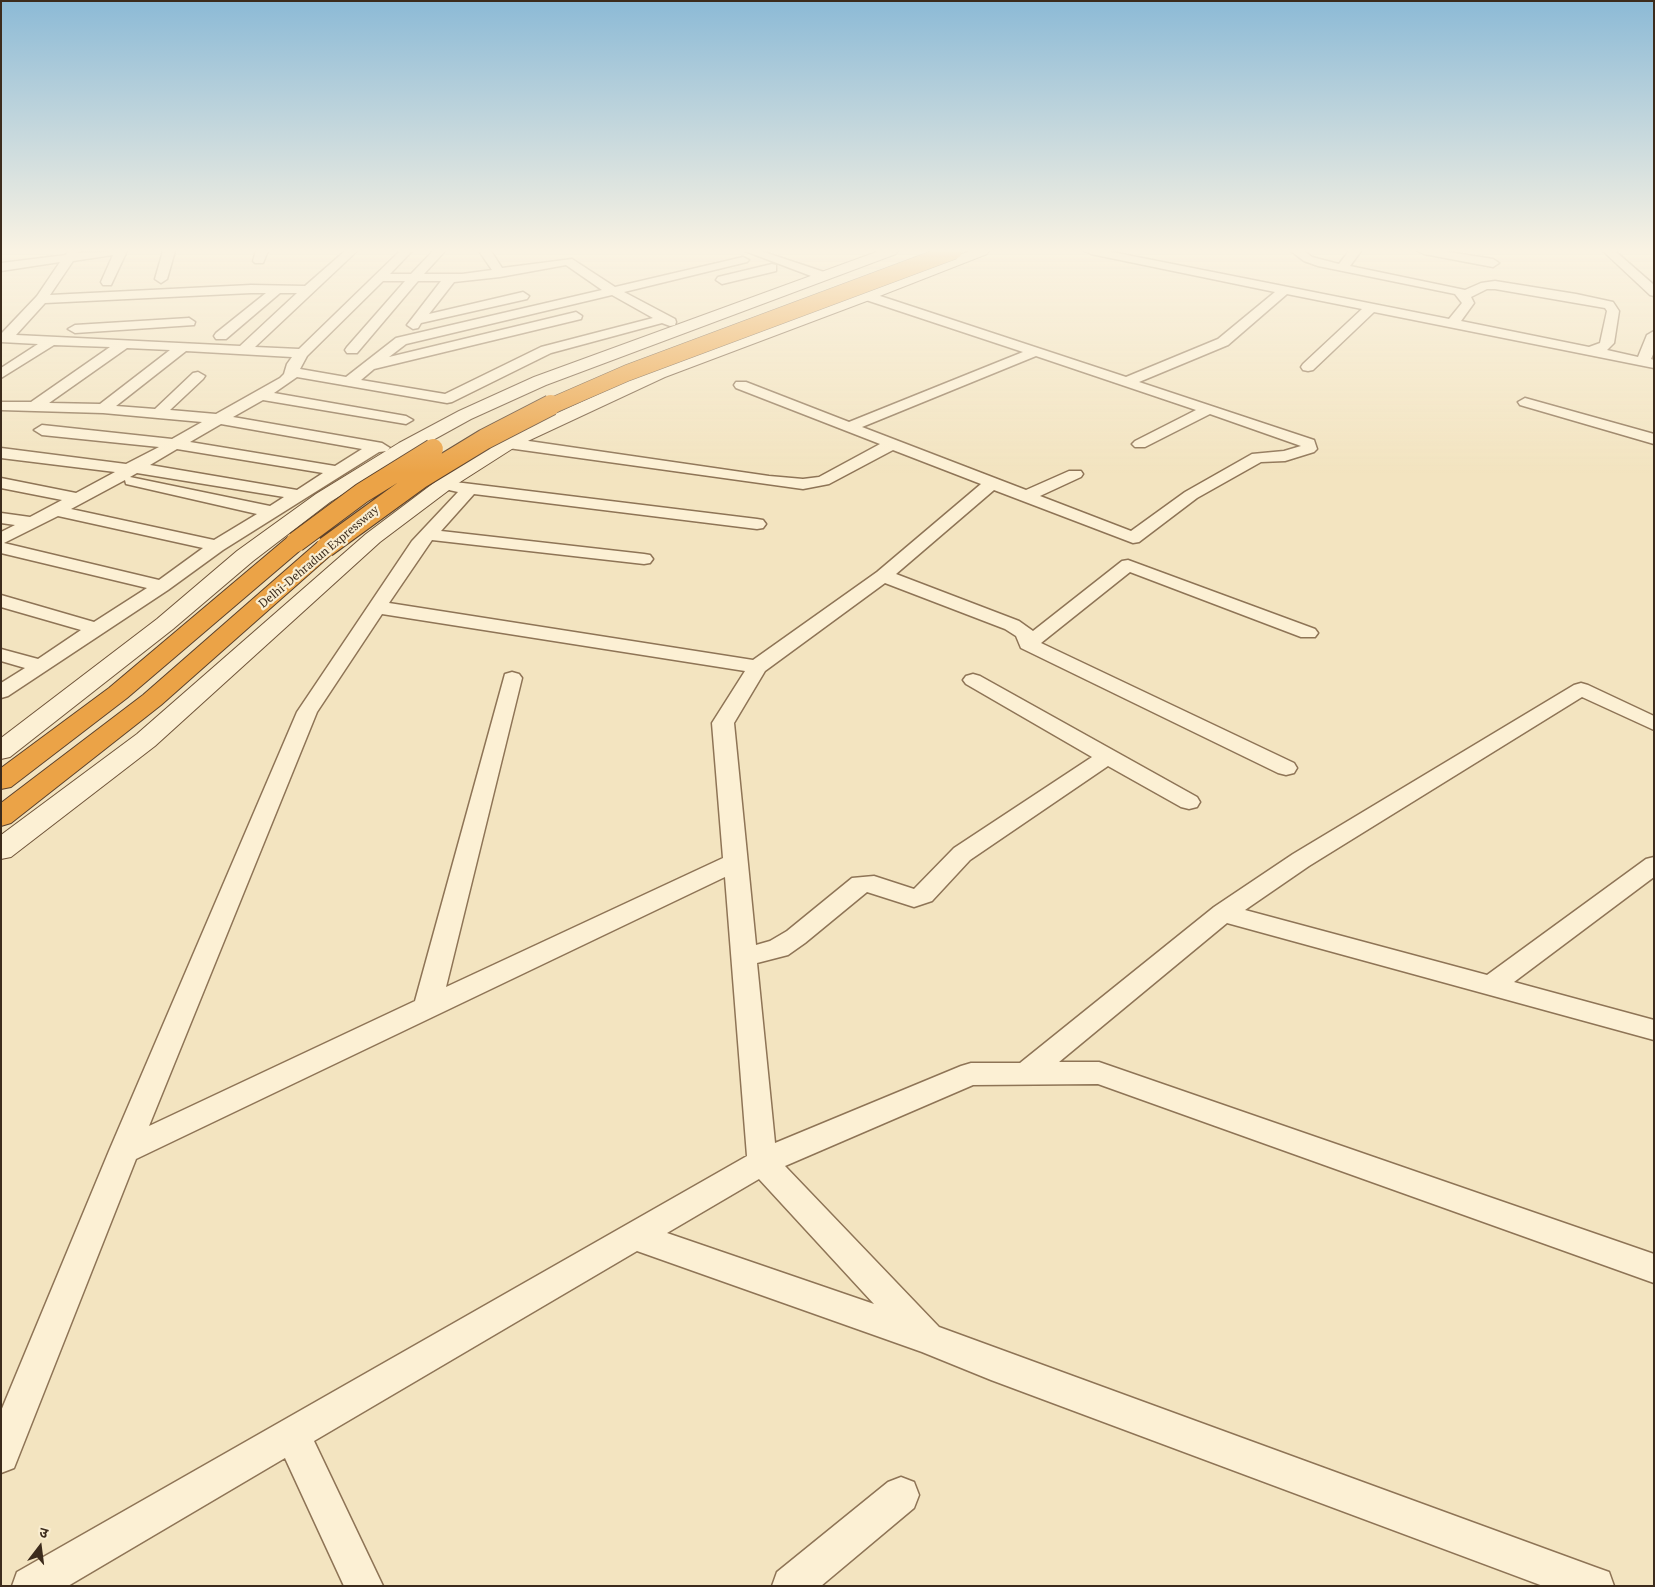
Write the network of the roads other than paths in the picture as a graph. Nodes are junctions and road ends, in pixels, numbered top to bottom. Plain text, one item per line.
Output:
1 (16, 325) edge
2 (106, 325) edge
3 (189, 325) edge
4 (234, 325) edge
5 (270, 325) edge
6 (331, 325) edge
7 (373, 325) edge
8 (413, 325) edge
9 (474, 325) edge
10 (540, 325) edge
11 (639, 325) edge
12 (720, 325) edge
13 (756, 325) edge
14 (788, 325) edge
15 (954, 325) edge
16 (1243, 325) edge
17 (1352, 325) edge
18 (1457, 325) edge
19 (1610, 325) edge
20 (683, 326) edge
21 (75, 329) dead end
22 (1654, 335) edge
23 (221, 336) dead end
24 (4, 338) edge
25 (51, 340) junction
26 (124, 344) junction
27 (396, 344) junction
28 (178, 347) junction
29 (243, 350) junction
30 (352, 350) dead end
31 (1588, 351) junction
32 (1035, 352) junction
33 (302, 354) junction
34 (1648, 363) edge
35 (374, 365) junction
36 (1308, 367) dead end
37 (293, 372) junction
38 (1, 374) edge
39 (198, 376) dead end
40 (349, 382) junction
41 (1126, 382) junction
42 (741, 385) dead end
43 (261, 395) junction
44 (1525, 402) dead end
45 (1, 406) edge
46 (34, 407) junction
47 (78, 408) junction
48 (1209, 409) junction
49 (103, 410) junction
50 (158, 414) junction
51 (217, 419) junction
52 (406, 420) dead end
53 (849, 427) junction
54 (42, 430) junction
55 (1654, 439) edge
56 (508, 443) junction
57 (174, 444) junction
58 (892, 444) junction
59 (1140, 444) dead end
60 (406, 446) junction
61 (375, 448) junction
62 (2, 453) edge
63 (125, 471) junction
64 (339, 471) junction
65 (1075, 474) dead end
66 (1, 483) edge
67 (992, 483) junction
68 (444, 485) junction
69 (470, 489) junction
70 (300, 495) junction
71 (1027, 496) junction
72 (77, 498) junction
73 (55, 510) junction
74 (273, 512) junction
75 (1, 518) edge
76 (32, 522) junction
77 (757, 524) dead end
78 (426, 534) junction
79 (1, 539) edge
80 (218, 546) junction
81 (1, 548) edge
82 (644, 559) dead end
83 (883, 576) junction
84 (162, 586) junction
85 (1, 601) edge
86 (376, 607) junction
87 (97, 629) junction
88 (1308, 633) dead end
89 (1028, 644) junction
90 (1, 655) edge
91 (41, 666) junction
92 (757, 667) junction
93 (512, 678) dead end
94 (973, 680) dead end
95 (1, 692) edge
96 (1654, 724) edge
97 (1, 751) edge
98 (1108, 756) junction
99 (1286, 768) dead end
100 (1, 781) edge
101 (1189, 802) dead end
102 (1, 816) edge
103 (1, 850) edge
104 (735, 862) junction
105 (1654, 865) edge
106 (1223, 913) junction
107 (744, 958) junction
108 (1490, 986) junction
109 (427, 1008) junction
110 (1654, 1030) edge
111 (1025, 1074) junction
112 (124, 1151) junction
113 (762, 1162) junction
114 (634, 1236) junction
115 (1654, 1269) edge
116 (927, 1338) junction
117 (292, 1434) junction
118 (1, 1455) edge
119 (901, 1495) dead end
120 (30, 1586) edge
121 (364, 1586) edge
122 (791, 1586) edge
123 (1596, 1586) edge

1 - 24 street
2 - 21 street
3 - 28 street
4 - 23 street
5 - 29 street
6 - 33 street
7 - 30 street
8 - 27 street
9 - 27 street
10 - 35 street
11 - 40 street
12 - 100 highway, Delhi-Dehradun Expressway, bridge
13 - 102 highway, Delhi-Dehradun Expressway, bridge
14 - 56 street
15 - 32 street
16 - 41 street
17 - 36 street
18 - 31 street
19 - 31 street
20 - 60 street
22 - 34 street
24 - 25 street
25 - 26 street
25 - 38 street
26 - 28 street
26 - 46 street
27 - 35 street
28 - 29 street
28 - 49 street
29 - 33 street
31 - 34 street
32 - 41 street
32 - 53 street
33 - 37 street
35 - 40 street
37 - 40 street
37 - 43 street
39 - 50 street
41 - 48 street
42 - 53 street
43 - 51 street
43 - 52 street
44 - 55 street
45 - 46 street
46 - 47 street
47 - 49 street
47 - 54 street
48 - 59 street
48 - 71 street
49 - 50 street
50 - 51 street
51 - 57 street
51 - 61 street
53 - 58 street
54 - 57 street
54 - 62 street
56 - 58 street
56 - 68 street
57 - 63 street
57 - 64 street
58 - 67 street
60 - 61 street
60 - 97 street
61 - 64 street
62 - 63 street
63 - 70 street
63 - 72 street
63 - 74 street
64 - 70 street
65 - 71 street
66 - 72 street
67 - 71 street
67 - 83 street
68 - 69 street
68 - 103 street
69 - 77 street
69 - 78 street
70 - 74 street
72 - 73 street
73 - 76 street
73 - 80 street
74 - 80 street
75 - 76 street
76 - 79 street
78 - 82 street
78 - 86 street
80 - 84 street
81 - 84 street
83 - 89 street
83 - 92 street
84 - 87 street
85 - 87 street
86 - 92 street
86 - 112 street
87 - 91 street
88 - 89 street
89 - 99 street
90 - 91 street
91 - 95 street
92 - 104 street
93 - 109 street
94 - 98 street
96 - 106 street
98 - 101 street
98 - 107 street
104 - 107 street
104 - 109 street
105 - 108 street
106 - 108 street
106 - 111 street
107 - 113 street
108 - 110 street
109 - 112 street
111 - 113 street
111 - 115 street
112 - 118 street
113 - 114 street
113 - 116 street
114 - 116 street
114 - 117 street
116 - 123 street
117 - 120 street
117 - 121 street
119 - 122 street

